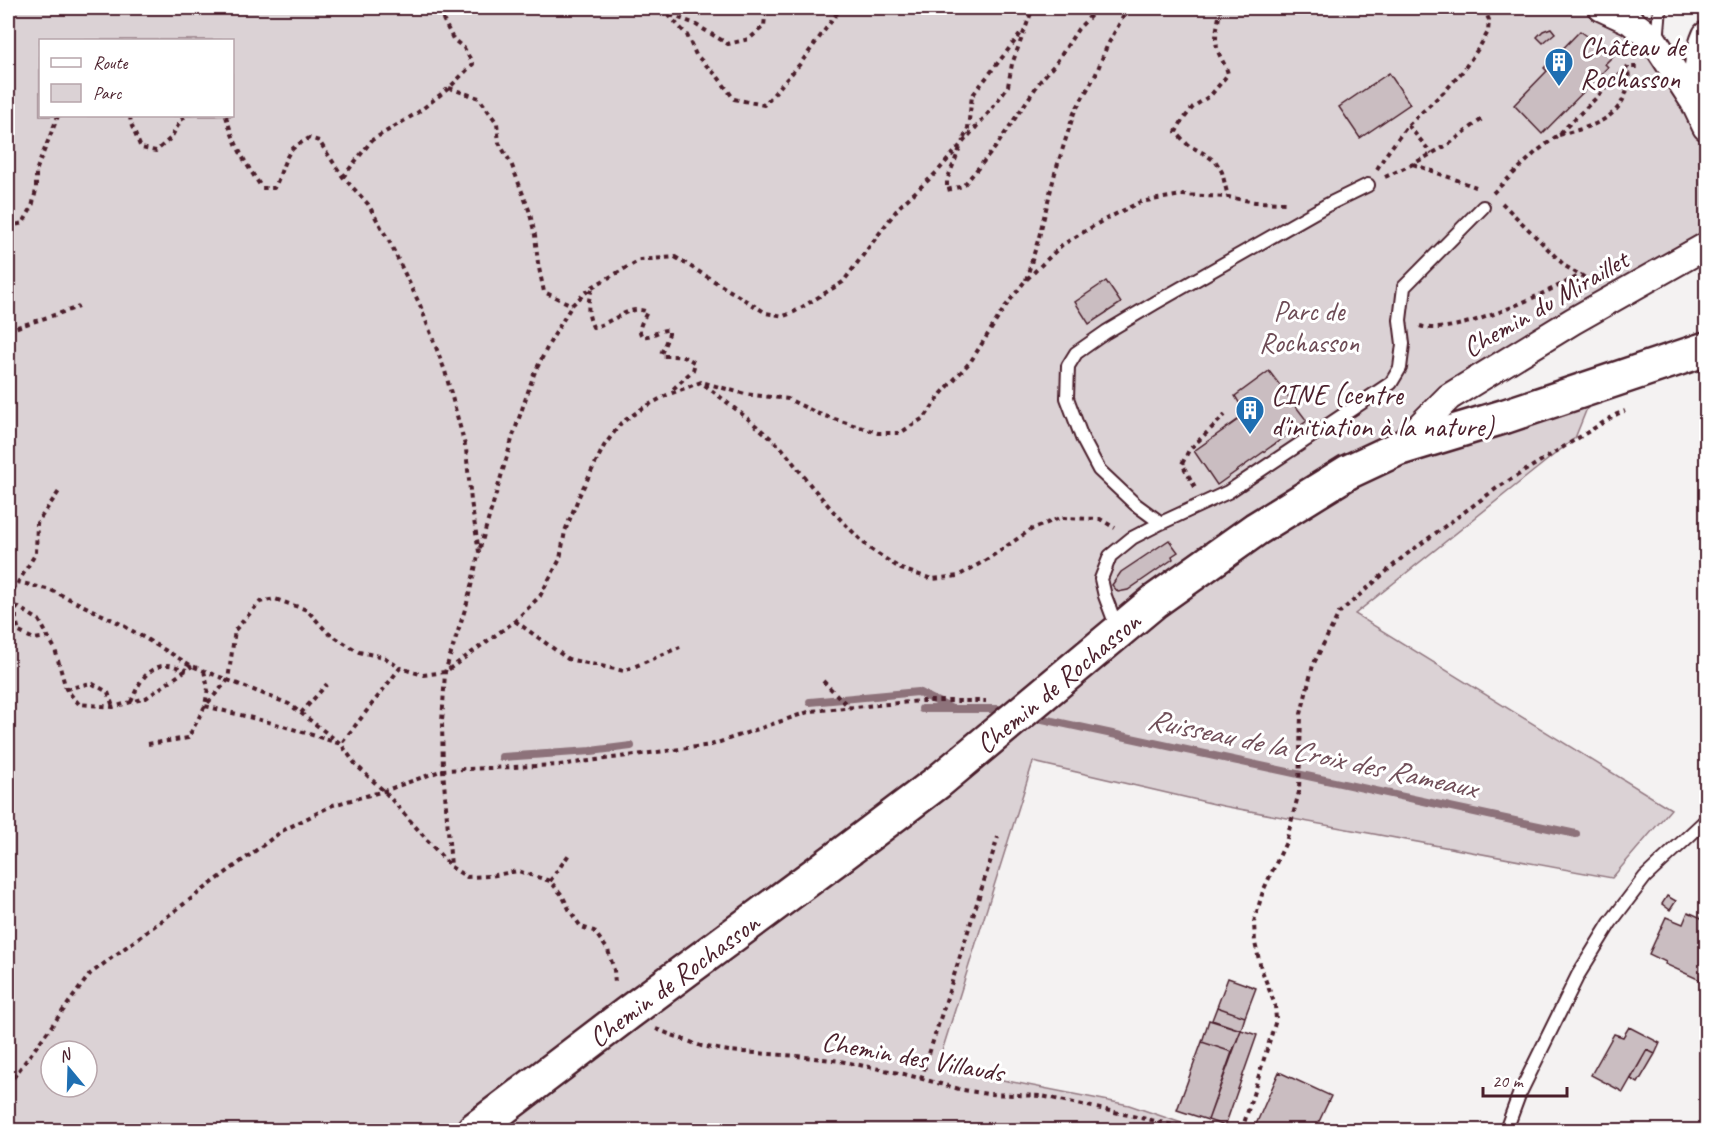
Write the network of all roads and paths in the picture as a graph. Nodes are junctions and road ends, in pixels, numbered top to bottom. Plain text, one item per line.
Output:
1 (443, 8) edge
2 (662, 8) edge
3 (766, 8) edge
4 (843, 8) edge
5 (1033, 8) edge
6 (1039, 8) edge
7 (1098, 8) edge
8 (1128, 8) edge
9 (1220, 8) edge
10 (1484, 8) edge
11 (1602, 8) edge
12 (1660, 8) edge
13 (1031, 13) junction
14 (669, 14) junction
15 (1024, 29) junction
16 (1707, 35) edge
17 (1652, 57) junction
18 (1628, 67) junction
19 (449, 88) junction
20 (1694, 102) junction
21 (58, 117) edge
22 (130, 117) edge
23 (186, 117) edge
24 (226, 117) edge
25 (1482, 119) dead end
26 (1408, 125) junction
27 (1707, 127) edge
28 (1558, 135) junction
29 (962, 143) junction
30 (1432, 154) junction
31 (1413, 164) junction
32 (343, 177) junction
33 (1368, 185) junction
34 (1493, 193) junction
35 (1228, 197) junction
36 (1327, 205) junction
37 (1483, 207) joint
38 (8, 227) edge
39 (1706, 257) edge
40 (1581, 275) junction
41 (1025, 281) junction
42 (592, 287) junction
43 (1615, 297) junction
44 (1706, 303) edge
45 (572, 305) junction
46 (79, 308) dead end
47 (1400, 320) junction
48 (8, 330) edge
49 (1707, 349) edge
50 (701, 382) junction
51 (667, 395) junction
52 (1627, 410) dead end
53 (1225, 415) dead end
54 (1397, 449) junction
55 (1182, 464) dead end
56 (60, 490) dead end
57 (1161, 523) junction
58 (1132, 538) junction
59 (479, 552) junction
60 (8, 578) edge
61 (18, 582) junction
62 (8, 600) edge
63 (16, 606) junction
64 (515, 621) junction
65 (1119, 632) junction
66 (48, 637) junction
67 (680, 647) dead end
68 (192, 666) junction
69 (400, 668) junction
70 (187, 670) junction
71 (203, 670) junction
72 (445, 672) junction
73 (228, 680) junction
74 (823, 681) dead end
75 (327, 684) dead end
76 (66, 689) junction
77 (1035, 701) junction
78 (130, 703) junction
79 (205, 706) junction
80 (113, 707) junction
81 (850, 708) junction
82 (301, 713) junction
83 (148, 744) dead end
84 (341, 744) junction
85 (443, 770) junction
86 (384, 791) junction
87 (1707, 820) edge
88 (998, 837) dead end
89 (570, 853) dead end
90 (451, 867) junction
91 (550, 881) junction
92 (628, 1013) junction
93 (921, 1079) junction
94 (8, 1085) edge
95 (474, 1131) edge
96 (1196, 1131) edge
97 (1242, 1131) edge
98 (1506, 1131) edge

1 - 19 path
2 - 14 path
3 - 14 path
4 - 14 path
5 - 13 path
6 - 13 path
7 - 29 path
8 - 41 path
9 - 35 path
10 - 26 path
11 - 17 street
12 - 17 lane
13 - 15 path
15 - 29 path
15 - 29 path
16 - 20 street
17 - 18 path
17 - 20 street
18 - 28 path
18 - 28 path
19 - 32 path
19 - 45 path
20 - 27 street
21 - 38 path
22 - 23 path
24 - 32 path
25 - 30 path
26 - 30 path
26 - 33 path
28 - 34 path
29 - 42 path
30 - 31 path
31 - 33 path
31 - 34 path
32 - 59 path
33 - 36 lane
34 - 37 path
34 - 40 path
35 - 36 path
35 - 41 path
36 - 57 lane
37 - 47 lane
39 - 43 street, Chemin du Miraillet
39 - 44 path
40 - 43 path
40 - 47 path
41 - 50 path
42 - 45 path
42 - 51 path
43 - 54 street, Chemin du Miraillet
45 - 59 path
46 - 48 path
47 - 57 lane
49 - 54 street, Chemin de Rochasson
50 - 51 path
50 - 58 path
51 - 64 path
52 - 97 path
53 - 55 path
54 - 65 street, Chemin de Rochasson
56 - 61 path
57 - 58 lane
58 - 65 lane
59 - 72 path
60 - 61 path
61 - 62 path
61 - 68 path
62 - 63 path
63 - 66 path
63 - 66 path
64 - 67 path
64 - 72 path
65 - 77 street, Chemin de Rochasson
66 - 76 path
68 - 70 path
68 - 71 path
69 - 72 path
69 - 73 path
69 - 84 path
70 - 78 path
70 - 78 path
71 - 73 path
71 - 79 path
72 - 85 path
73 - 79 path
73 - 82 path
74 - 81 path
75 - 82 path
76 - 80 path
76 - 80 path
77 - 81 path
77 - 92 street, Chemin de Rochasson
78 - 80 path
79 - 83 path
79 - 84 path
81 - 85 path
82 - 84 path
84 - 86 path
85 - 86 path
85 - 90 path
86 - 90 path
86 - 94 path
87 - 98 lane
88 - 93 path
89 - 91 path
90 - 91 path
91 - 92 path
92 - 93 path, Chemin des Villauds
92 - 95 street, Chemin de Rochasson
93 - 96 path, Chemin des Villauds

